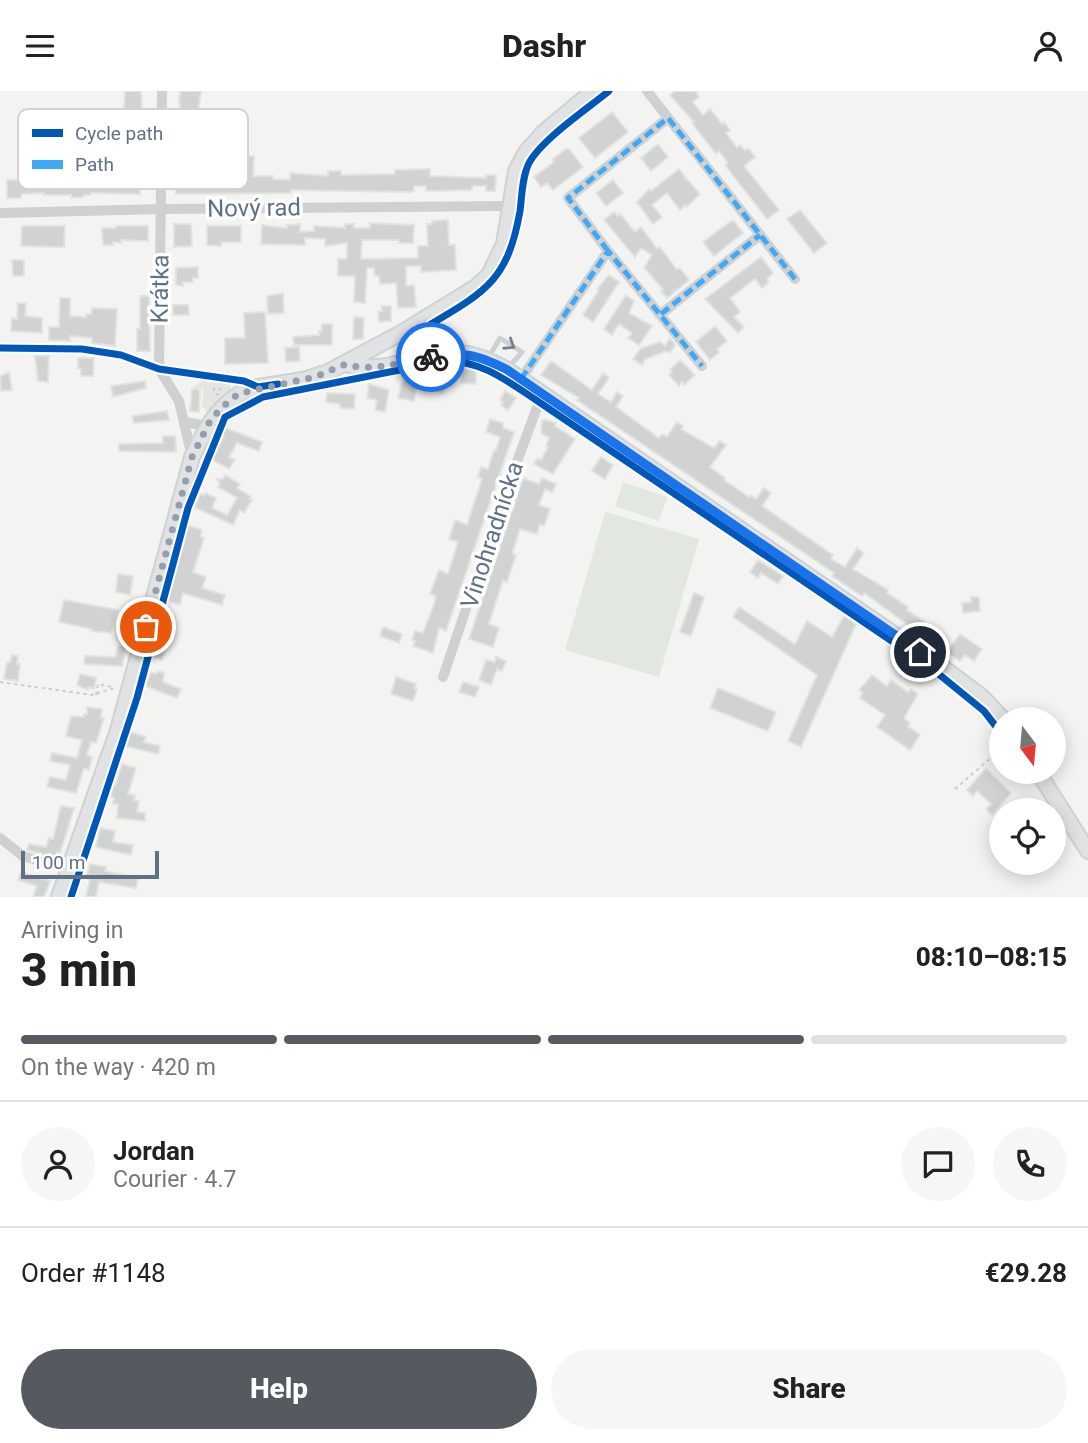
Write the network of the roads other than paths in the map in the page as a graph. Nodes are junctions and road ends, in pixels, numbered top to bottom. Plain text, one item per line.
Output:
1 (162, 91) edge
2 (593, 91) edge
3 (647, 91) edge
4 (162, 109) edge
5 (668, 118) junction
6 (161, 189) edge
7 (508, 206) junction
8 (161, 209) junction
9 (0, 213) edge
10 (760, 235) junction
11 (608, 251) junction
12 (795, 279) dead end
13 (661, 314) junction
14 (0, 348) edge
15 (487, 360) junction
16 (346, 364) junction
17 (702, 366) dead end
18 (159, 369) junction
19 (506, 369) junction
20 (521, 379) junction
21 (258, 387) junction
22 (542, 394) junction
23 (185, 422) junction
24 (207, 426) junction
25 (192, 457) junction
26 (443, 677) dead end
27 (992, 707) edge
28 (1045, 784) edge
29 (0, 840) edge
30 (1088, 851) edge
31 (70, 870) junction
32 (59, 897) edge

1 - 4 street, Krátka
2 - 7 main road
3 - 5 street
5 - 10 street
5 - 11 street
6 - 8 street, Krátka
7 - 8 street, Nový rad
7 - 16 main road
8 - 9 street, Nový rad
8 - 18 street, Krátka
10 - 12 street
10 - 13 street
11 - 13 street
11 - 20 street
13 - 17 street
14 - 18 street
15 - 16 main road
15 - 19 main road
15 -> 19 lane
16 - 21 main road
18 - 21 street
18 - 23 street
19 - 20 main road
20 - 22 main road
21 - 24 main road
22 - 26 street, Vinohradnícka
22 - 27 main road
23 - 24 street
23 - 25 street
24 - 25 main road
25 - 31 main road
28 - 30 main road
29 - 31 street
31 - 32 main road

